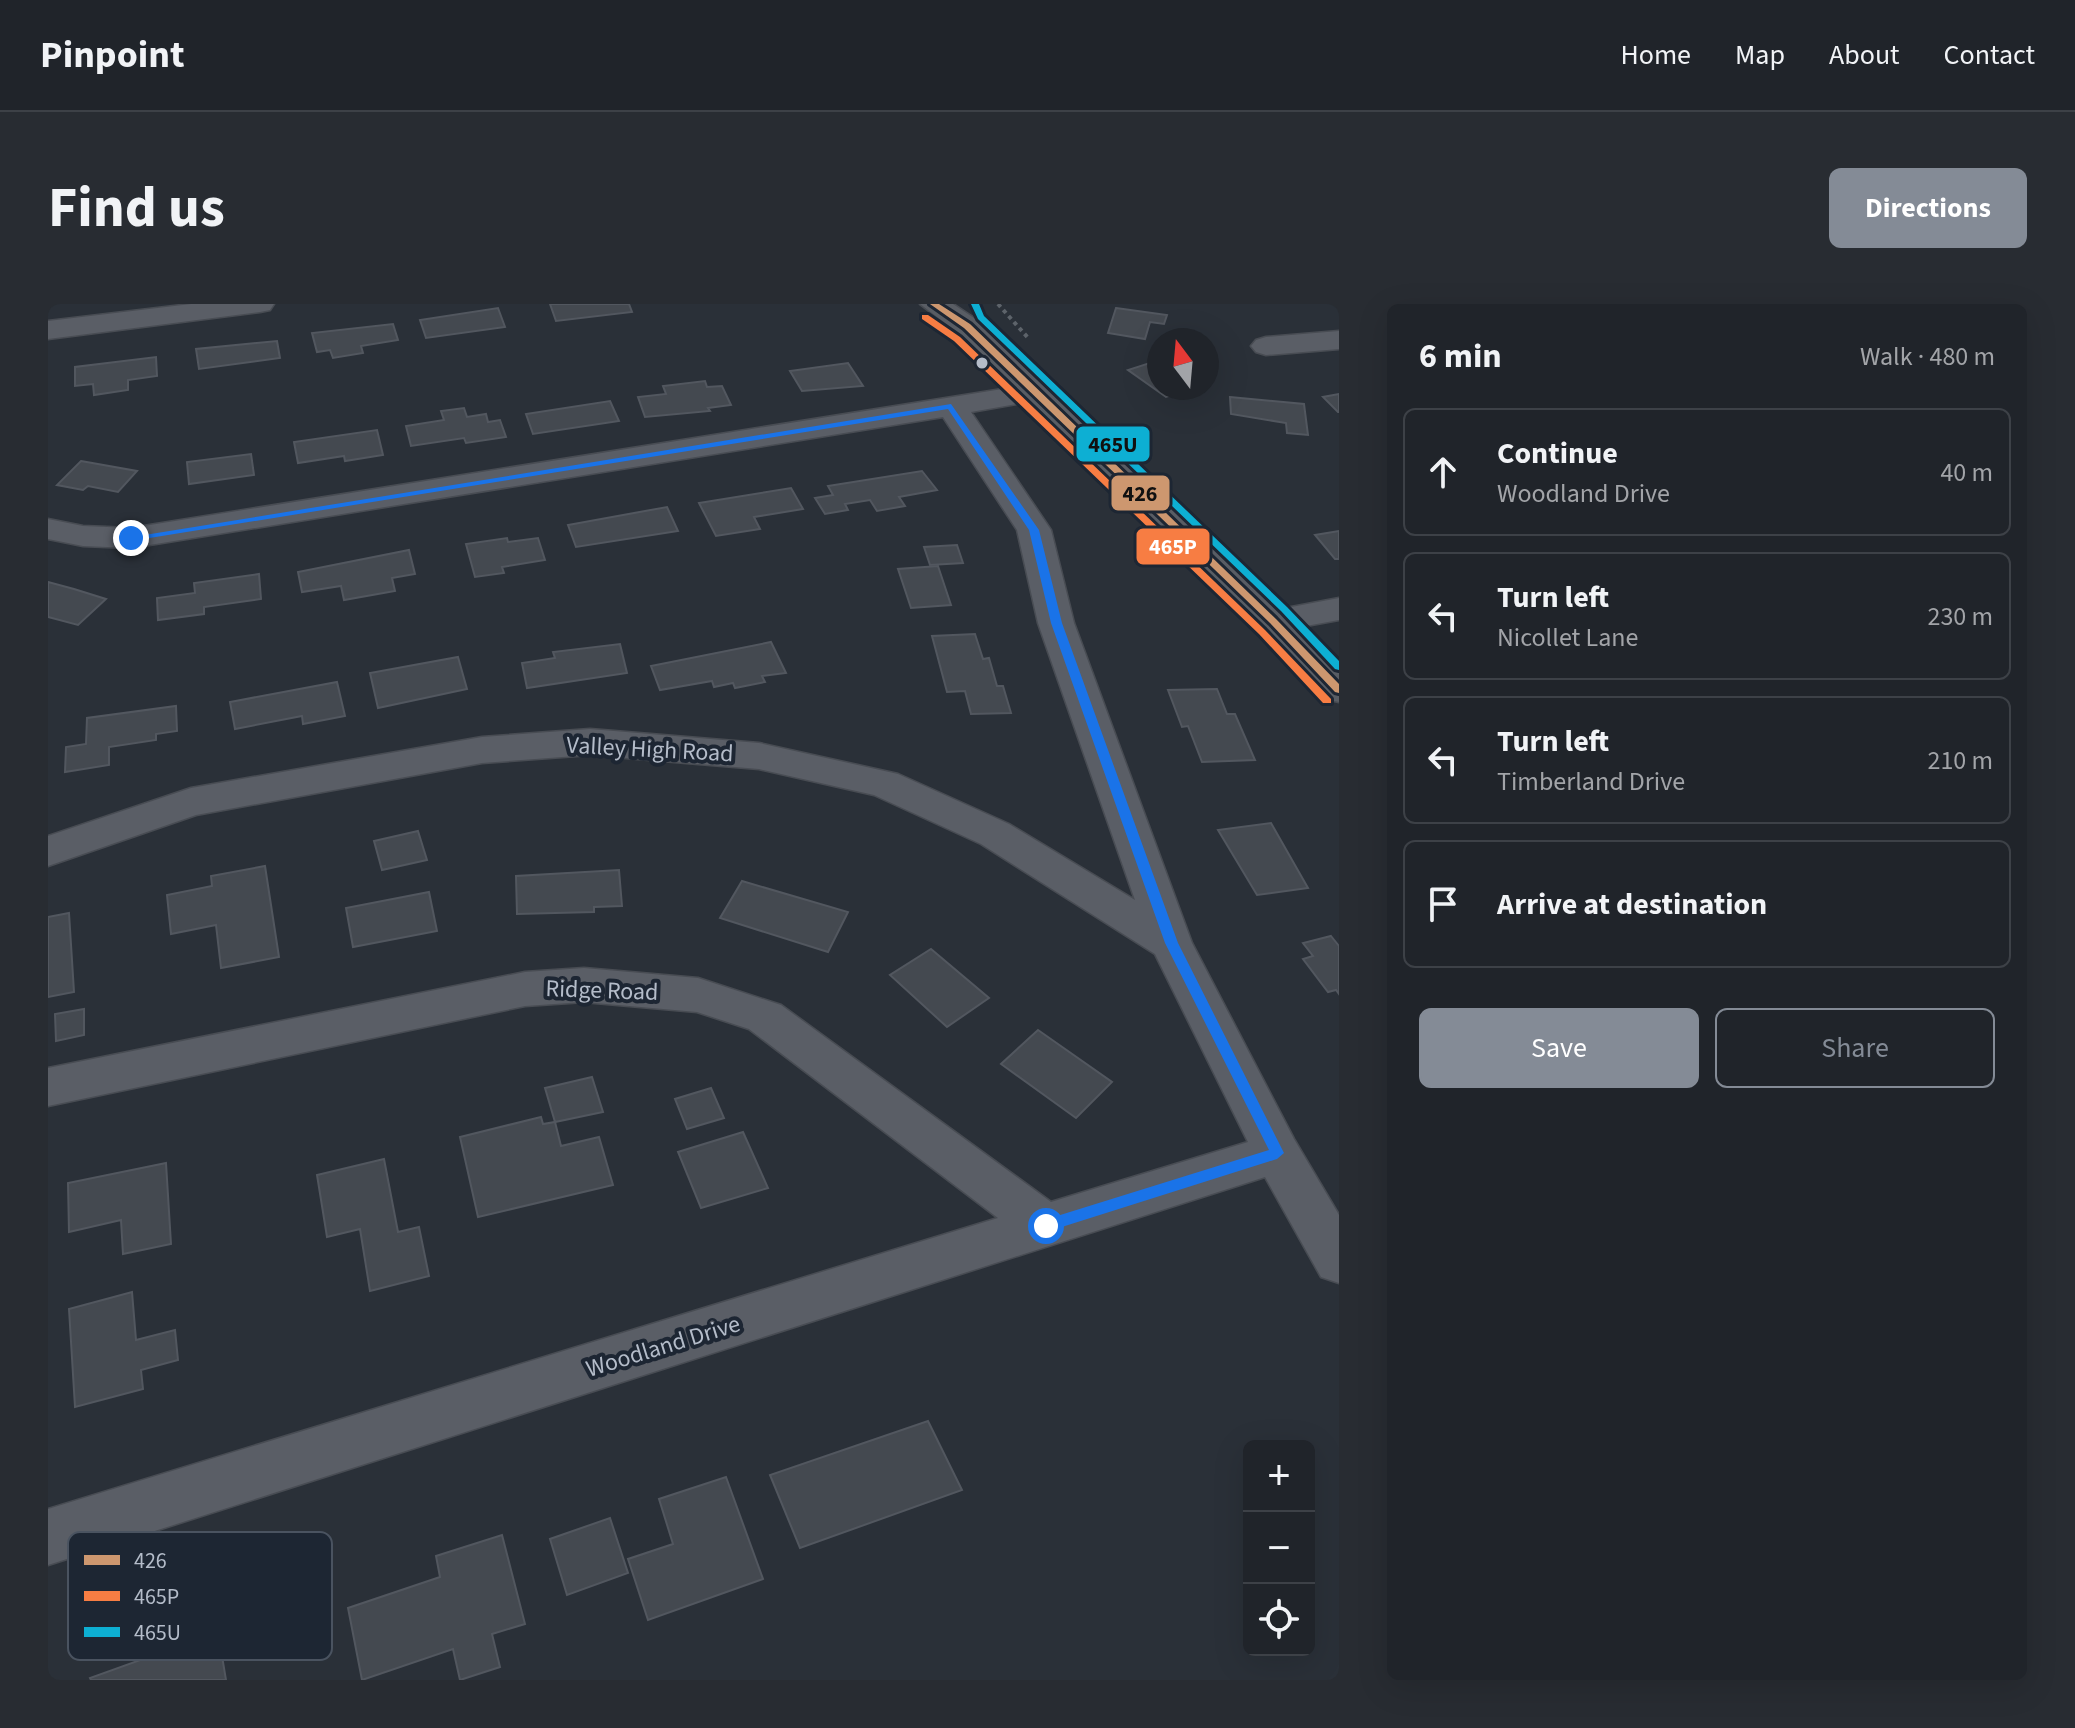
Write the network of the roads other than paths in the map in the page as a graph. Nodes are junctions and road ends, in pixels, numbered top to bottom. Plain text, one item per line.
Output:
1 (260, 304) edge
2 (934, 304) edge
3 (963, 315) edge
4 (48, 330) edge
5 (1339, 340) edge
6 (1266, 346) dead end
7 (1034, 393) junction
8 (951, 406) junction
9 (48, 529) edge
10 (1339, 609) edge
11 (1273, 621) junction
12 (1339, 690) edge
13 (48, 851) edge
14 (1171, 943) junction
15 (48, 1087) edge
16 (1277, 1153) junction
17 (1046, 1226) junction
18 (1339, 1261) edge
19 (48, 1537) edge

1 - 4 street
2 - 3 main road
3 - 7 main road
5 - 6 street
7 - 8 street
7 - 11 main road
8 - 9 street
8 - 14 street
10 - 11 street
11 - 12 main road
13 - 14 street, Valley High Road
14 - 16 street
15 - 17 street, Ridge Road
16 - 17 street, Woodland Drive
16 - 18 street
17 - 19 street, Woodland Drive

